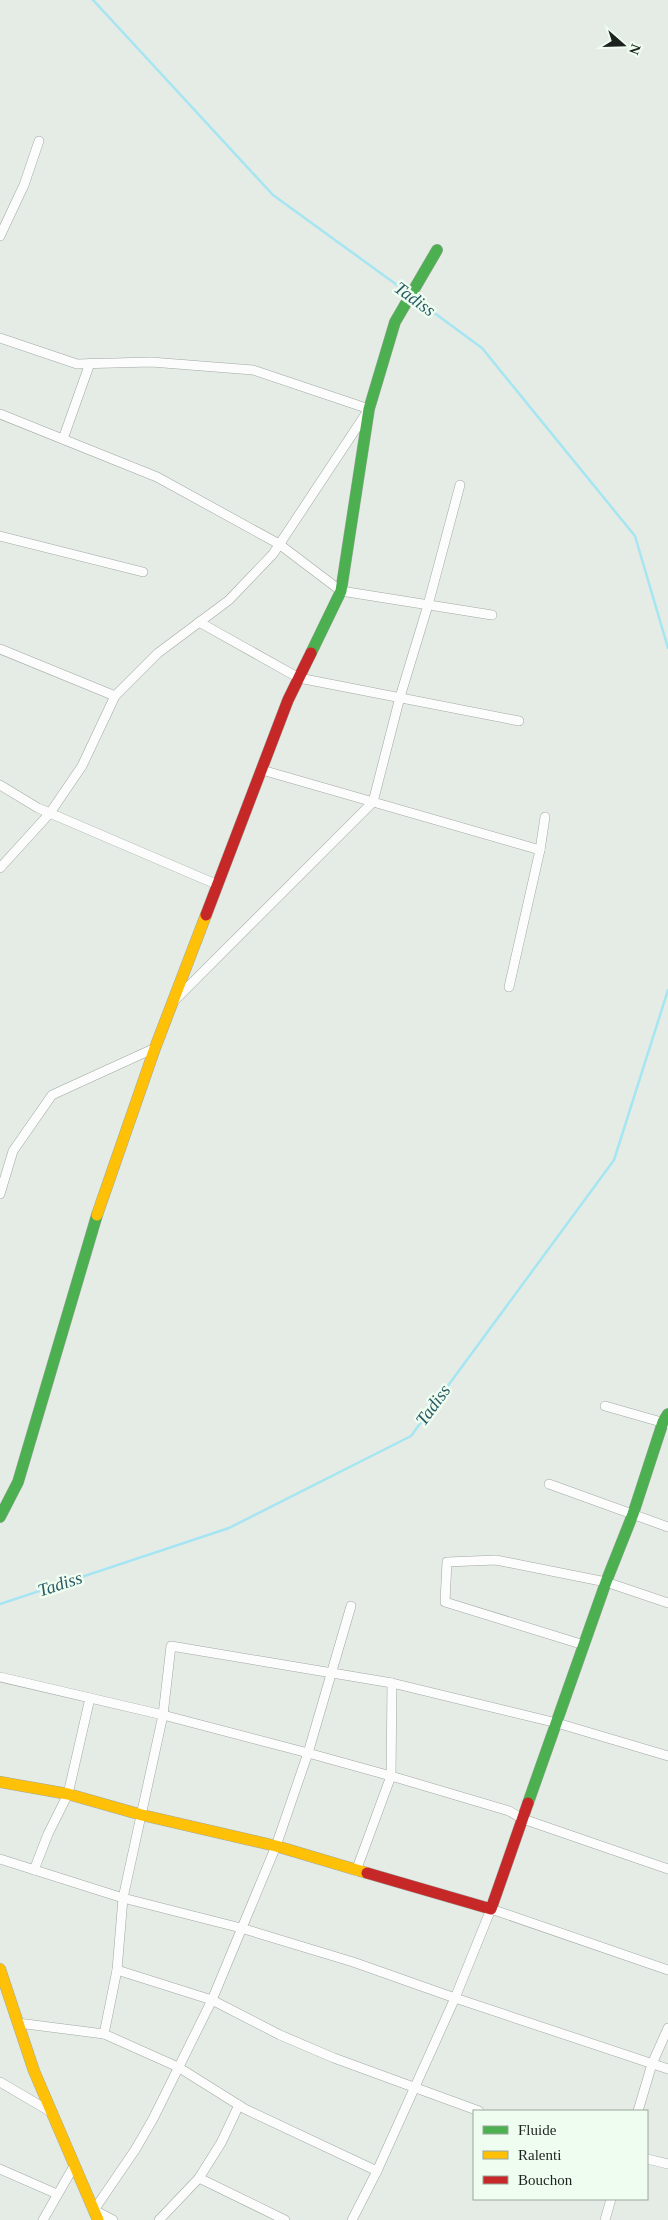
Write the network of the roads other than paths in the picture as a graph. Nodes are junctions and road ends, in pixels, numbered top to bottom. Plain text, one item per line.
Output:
1 (39, 141) dead end
2 (0, 236) edge
3 (437, 250) dead end
4 (0, 338) edge
5 (90, 363) junction
6 (369, 410) junction
7 (0, 414) edge
8 (63, 439) junction
9 (460, 485) dead end
10 (0, 536) edge
11 (279, 544) junction
12 (143, 572) dead end
13 (341, 591) junction
14 (428, 605) junction
15 (492, 615) dead end
16 (199, 622) junction
17 (0, 649) edge
18 (299, 678) junction
19 (115, 696) junction
20 (400, 697) junction
21 (519, 721) dead end
22 (262, 770) junction
23 (0, 785) edge
24 (373, 802) junction
25 (50, 813) junction
26 (545, 817) dead end
27 (540, 850) junction
28 (0, 868) edge
29 (218, 885) junction
30 (509, 987) dead end
31 (172, 1004) junction
32 (155, 1048) junction
33 (0, 1194) edge
34 (605, 1406) dead end
35 (666, 1420) edge
36 (549, 1484) dead end
37 (633, 1514) junction
38 (0, 1517) edge
39 (668, 1527) edge
40 (606, 1582) junction
41 (668, 1603) edge
42 (351, 1606) dead end
43 (584, 1645) junction
44 (332, 1672) junction
45 (0, 1677) edge
46 (392, 1683) junction
47 (90, 1698) junction
48 (163, 1715) junction
49 (557, 1723) junction
50 (308, 1753) junction
51 (668, 1756) edge
52 (392, 1776) junction
53 (0, 1782) edge
54 (68, 1794) junction
55 (142, 1815) junction
56 (523, 1818) junction
57 (276, 1846) junction
58 (0, 1859) edge
59 (668, 1869) edge
60 (34, 1870) junction
61 (356, 1871) junction
62 (123, 1898) junction
63 (491, 1909) junction
64 (242, 1928) junction
65 (0, 1969) edge
66 (117, 1970) junction
67 (668, 1970) edge
68 (455, 1998) junction
69 (212, 2000) junction
70 (18, 2023) junction
71 (668, 2028) edge
72 (104, 2034) junction
73 (652, 2064) junction
74 (178, 2067) junction
75 (668, 2069) edge
76 (0, 2082) edge
77 (414, 2087) junction
78 (240, 2105) junction
79 (476, 2110) edge
80 (638, 2110) edge
81 (52, 2112) junction
82 (648, 2159) edge
83 (668, 2164) edge
84 (74, 2166) junction
85 (0, 2169) edge
86 (377, 2171) junction
87 (199, 2178) junction
88 (57, 2194) junction
89 (611, 2200) edge
90 (96, 2215) edge
91 (43, 2220) edge
92 (113, 2220) edge
93 (158, 2220) edge
94 (285, 2220) edge
95 (352, 2220) edge
96 (605, 2220) edge

1 - 2 street
3 - 6 street
4 - 5 street
5 - 6 street
5 - 8 street
6 - 11 street
6 - 13 street
7 - 8 street
8 - 11 street
9 - 14 street
10 - 12 street
11 - 13 street
11 - 16 street
13 - 14 street
13 - 18 street
14 - 15 street
14 - 20 street
16 - 18 street
16 - 19 street
17 - 19 street
18 - 20 street
18 - 22 street
19 - 25 street
20 - 21 street
20 - 24 street
22 - 24 street
22 - 29 street
23 - 25 street
24 - 27 street
24 - 31 street
25 - 28 street
25 - 29 street
26 - 27 street
27 - 30 street
29 - 31 street
31 - 32 street
32 - 33 street
32 - 38 street
34 - 35 street
35 - 37 street
36 - 37 street
37 - 39 street
37 - 40 street
40 - 41 street
40 - 43 street
40 - 43 street
42 - 44 street
43 - 49 street
44 - 46 street
44 - 48 street
44 - 50 street
45 - 47 street
46 - 49 street
46 - 52 street
47 - 48 street
47 - 54 street
48 - 50 street
48 - 55 street
49 - 51 street
49 - 56 street
50 - 52 street
50 - 57 street
52 - 56 street
52 - 61 street
53 - 54 street
54 - 55 street
54 - 60 street
55 - 57 street
55 - 62 street
56 - 59 street
56 - 63 street
57 - 61 street
57 - 64 street
58 - 60 street
60 - 62 street
61 - 63 street
62 - 64 street
62 - 66 street
63 - 67 street
63 - 68 street
64 - 68 street
64 - 69 street
65 - 70 street
66 - 69 street
66 - 72 street
68 - 73 street
68 - 77 street
69 - 74 street
69 - 77 street
70 - 72 street
70 - 81 street
71 - 73 street
72 - 74 street
73 - 75 street
73 - 80 street
74 - 78 street
74 - 90 street
76 - 81 street
77 - 79 street
77 - 86 street
78 - 86 street
78 - 87 street
81 - 84 street
82 - 83 street
84 - 88 street
84 - 90 street
85 - 88 street
86 - 95 street
87 - 93 street
87 - 94 street
88 - 91 street
89 - 96 street
90 - 92 street

